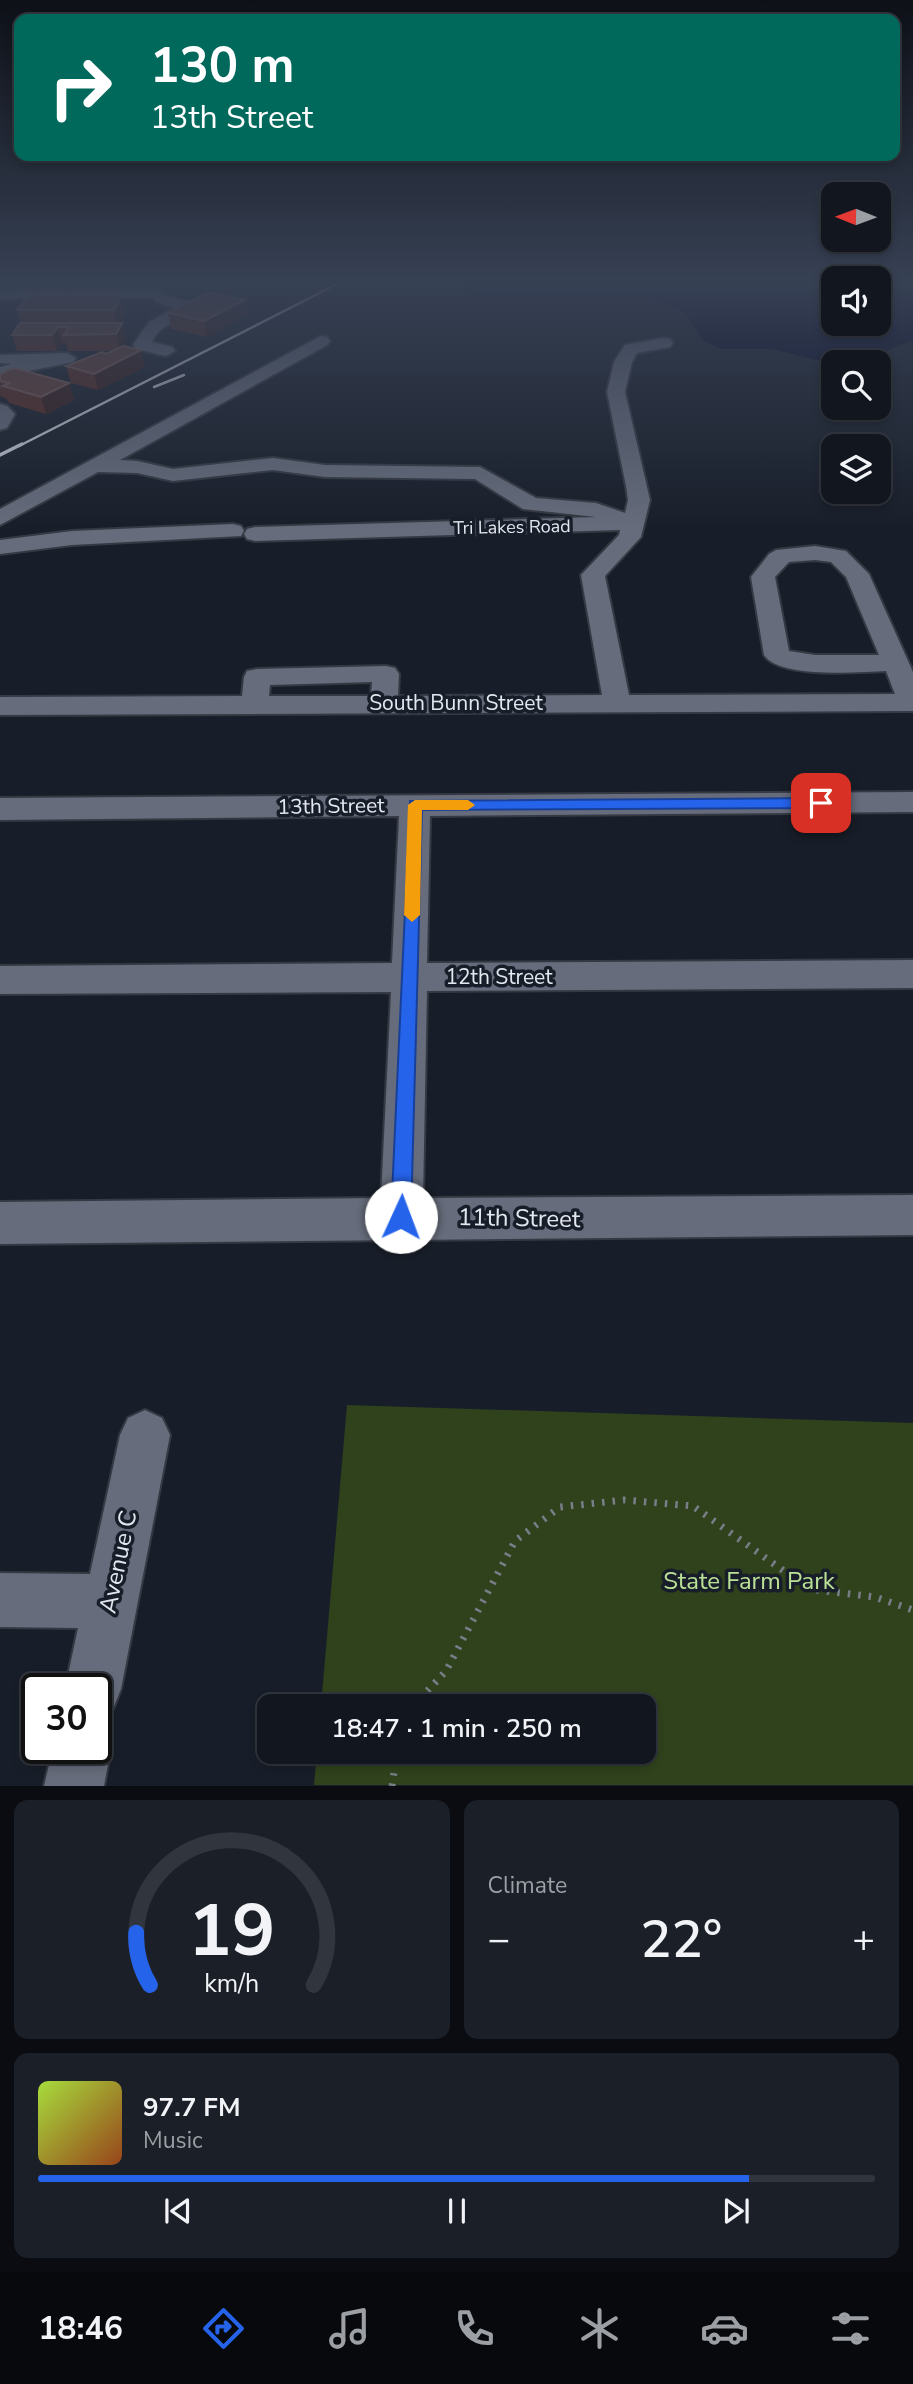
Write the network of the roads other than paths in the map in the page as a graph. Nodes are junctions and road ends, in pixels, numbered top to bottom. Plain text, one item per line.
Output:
1 (278, 365) edge
2 (622, 365) edge
3 (84, 370) edge
4 (62, 379) edge
5 (41, 380) edge
6 (0, 384) edge
7 (0, 410) edge
8 (0, 424) edge
9 (98, 466) junction
10 (0, 518) edge
11 (633, 523) junction
12 (0, 547) edge
13 (896, 663) junction
14 (913, 702) edge
15 (617, 703) junction
16 (0, 706) edge
17 (913, 802) edge
18 (415, 805) junction
19 (0, 808) edge
20 (913, 975) edge
21 (411, 978) junction
22 (0, 980) edge
23 (913, 1215) edge
24 (401, 1217) junction
25 (0, 1223) edge
26 (145, 1435) dead end
27 (0, 1600) edge
28 (110, 1601) junction
29 (96, 1673) edge
30 (79, 1764) edge
31 (74, 1786) edge

1 - 9 street
2 - 11 street
3 - 4 street
5 - 6 street
7 - 8 street
9 - 10 street
9 - 11 street
11 - 12 street, Tri Lakes Road
11 - 15 street
13 - 13 street
13 - 14 street
14 - 15 street, South Bunn Street
15 - 16 street, South Bunn Street
17 - 18 street, 13th Street
18 - 19 street, 13th Street
18 - 21 street
20 - 21 street, 12th Street
21 - 22 street, 12th Street
21 - 24 street
23 - 24 street, 11th Street
24 - 25 street, 11th Street
26 - 28 street, Avenue C
27 - 28 street
28 - 29 street, Avenue C
30 - 31 street

